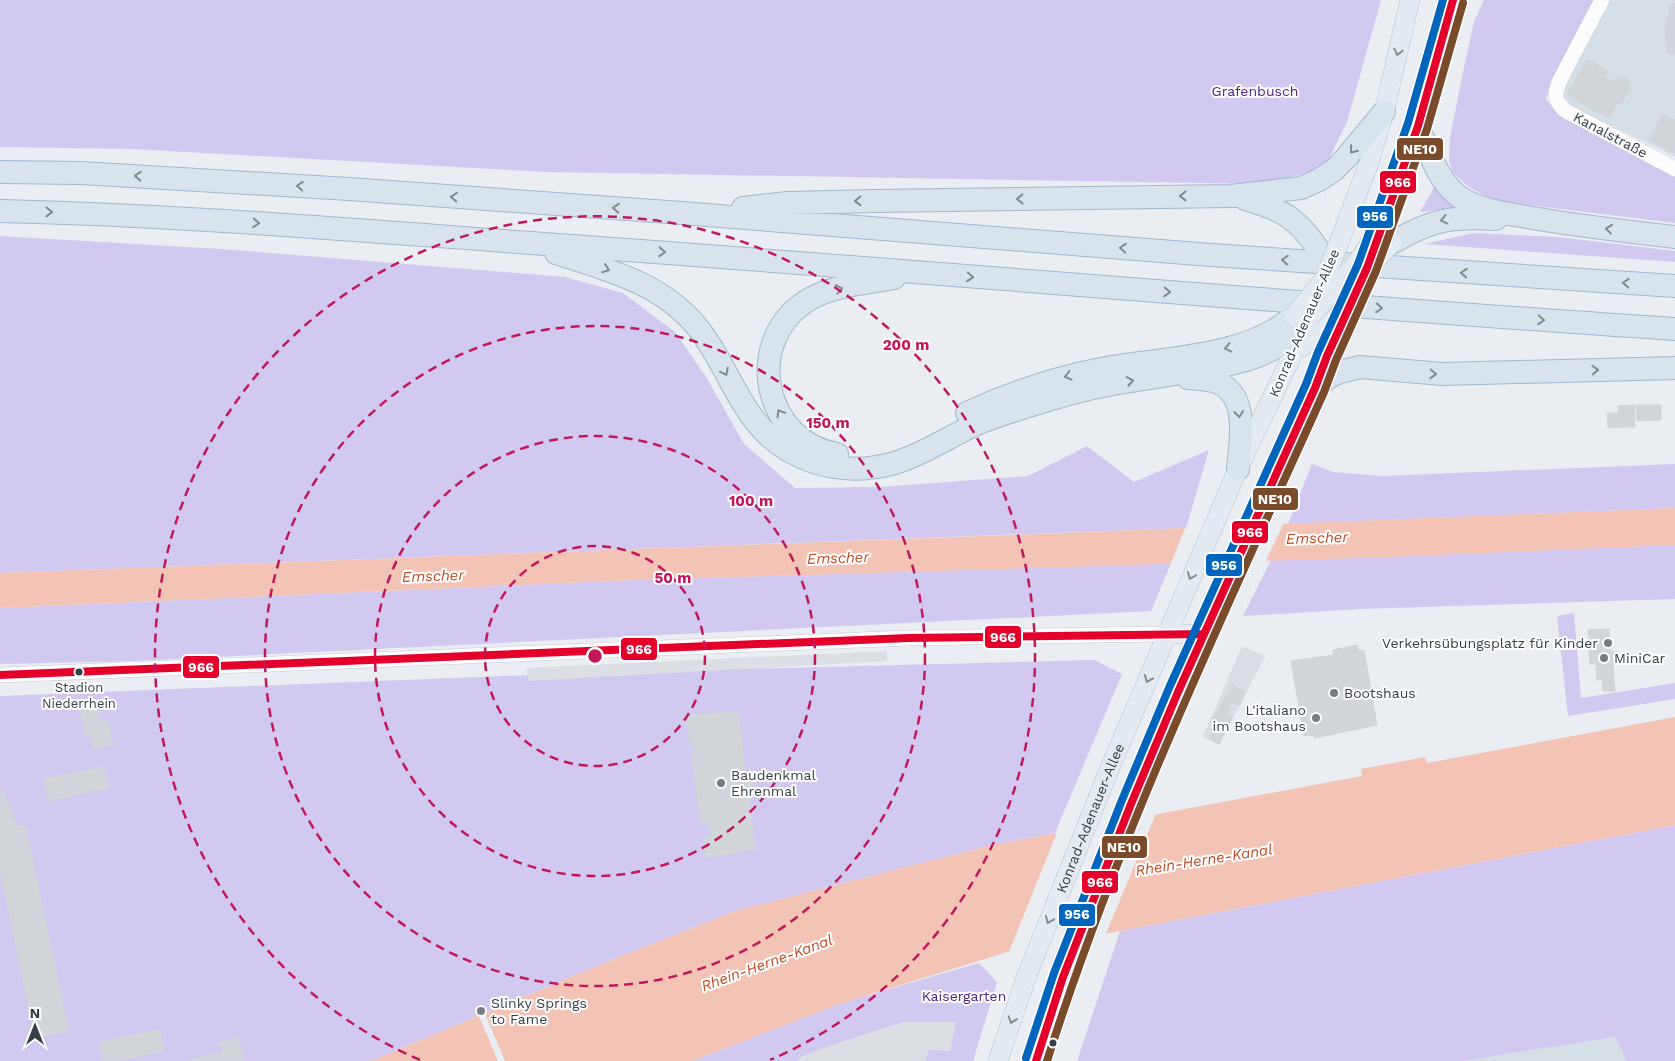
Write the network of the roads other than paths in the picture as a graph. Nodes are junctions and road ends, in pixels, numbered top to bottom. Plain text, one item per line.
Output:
1 (1602, 0) edge
2 (1409, 1) edge
3 (1455, 4) edge
4 (1384, 112) junction
5 (1418, 126) junction
6 (1675, 169) edge
7 (0, 172) edge
8 (1232, 196) junction
9 (0, 211) edge
10 (682, 213) junction
11 (1562, 223) junction
12 (1385, 237) junction
13 (1675, 237) edge
14 (526, 243) junction
15 (1323, 266) junction
16 (1367, 268) junction
17 (922, 273) junction
18 (1675, 286) edge
19 (1330, 312) junction
20 (1313, 327) junction
21 (1675, 329) edge
22 (1675, 368) edge
23 (1157, 378) junction
24 (1315, 388) junction
25 (1238, 469) junction
26 (1167, 634) junction
27 (1204, 634) junction
28 (0, 675) edge
29 (998, 1061) edge
30 (1036, 1061) edge

1 - 6 street, Kanalstraße
2 -> 4 main road, Konrad-Adenauer-Allee
3 - 5 main road, Konrad-Adenauer-Allee
4 -> 8 highway
4 - 15 main road, Konrad-Adenauer-Allee, bridge
5 - 11 highway
5 - 12 main road, Konrad-Adenauer-Allee
10 -> 7 highway
8 -> 10 highway
8 - 15 highway
9 -> 14 highway
18 -> 10 highway
11 -> 12 highway
13 -> 11 highway
12 - 15 main road, bridge
12 - 16 main road, Konrad-Adenauer-Allee, bridge
14 -> 17 highway
14 -> 23 highway
15 - 19 main road
15 - 20 main road, Konrad-Adenauer-Allee, bridge
16 - 19 main road, bridge
16 - 20 main road, Konrad-Adenauer-Allee, bridge
20 -> 17 highway
17 -> 21 highway
19 - 20 main road
20 - 23 highway
20 - 24 main road, Konrad-Adenauer-Allee
20 - 25 main road, Konrad-Adenauer-Allee
24 -> 22 highway
23 -> 25 highway
24 - 27 main road, Konrad-Adenauer-Allee
25 -> 26 main road, Konrad-Adenauer-Allee
26 - 27 main road
26 - 28 street
26 -> 29 main road, Konrad-Adenauer-Allee
27 - 30 main road, Konrad-Adenauer-Allee

